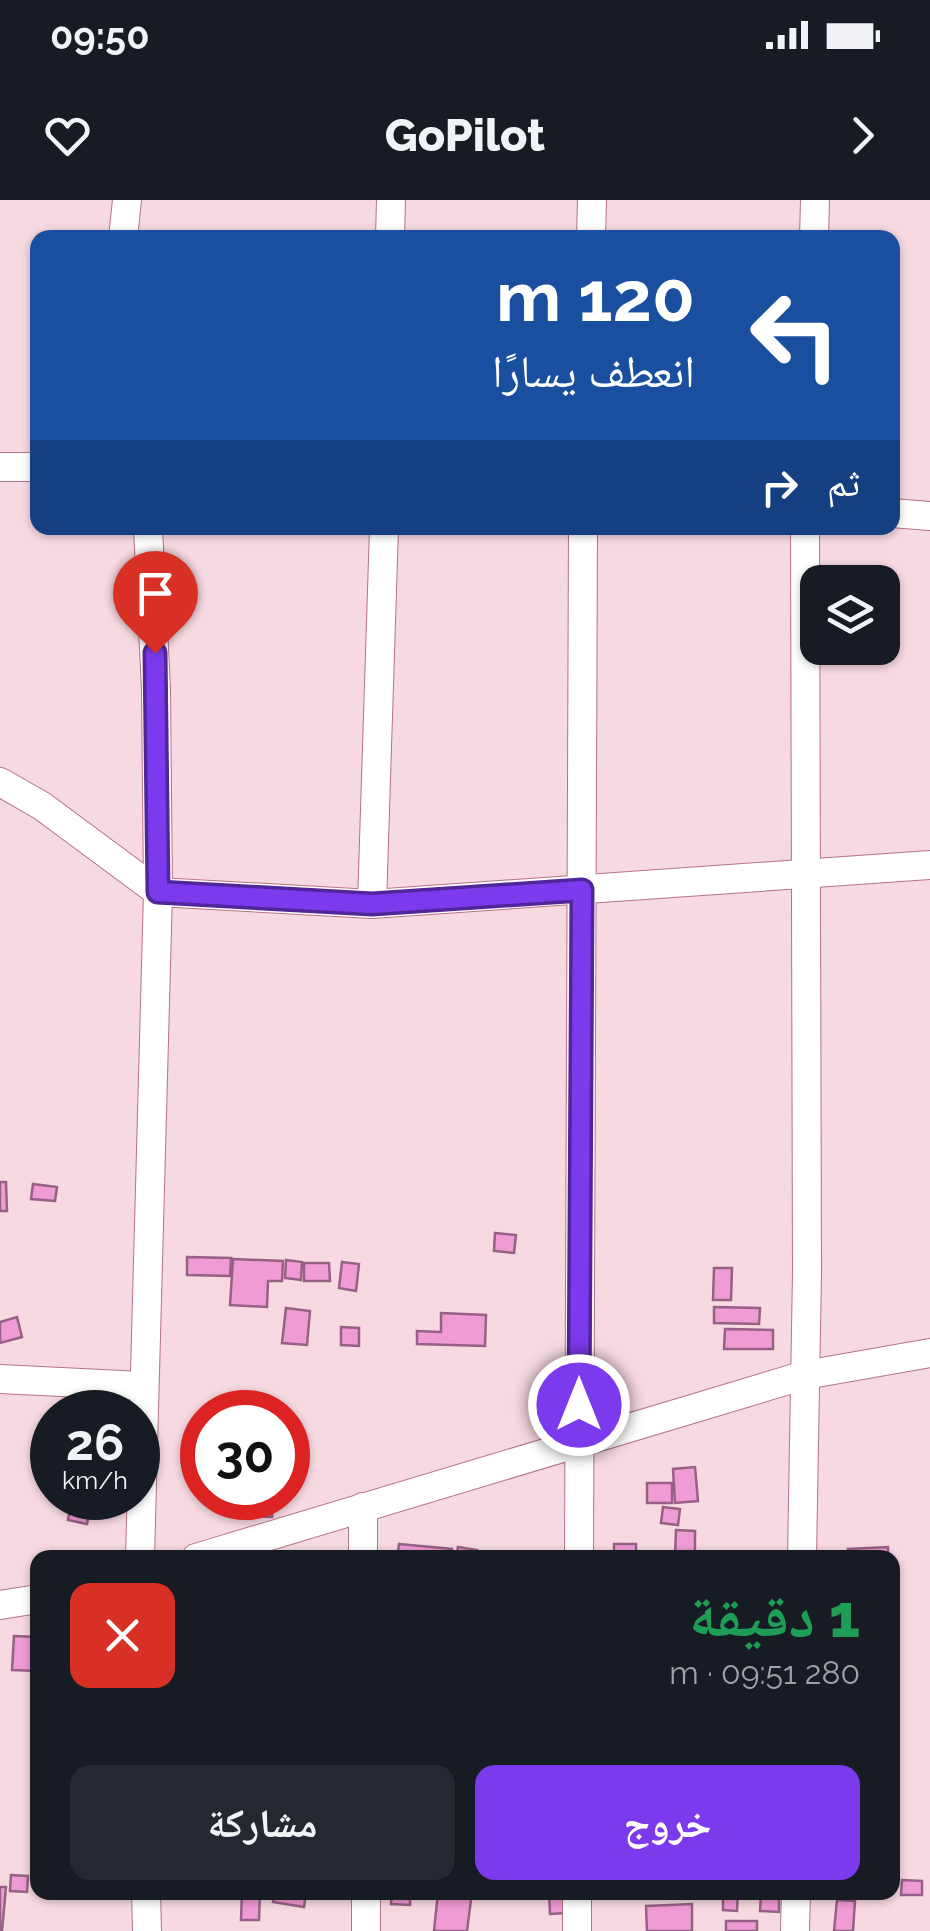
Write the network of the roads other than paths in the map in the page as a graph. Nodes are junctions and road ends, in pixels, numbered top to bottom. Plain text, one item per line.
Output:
1 (127, 200) edge
2 (391, 200) edge
3 (592, 200) edge
4 (816, 200) edge
5 (123, 230) edge
6 (390, 230) edge
7 (591, 230) edge
8 (814, 230) edge
9 (0, 467) edge
10 (30, 468) edge
11 (900, 514) edge
12 (930, 516) edge
13 (148, 535) edge
14 (384, 535) edge
15 (583, 535) edge
16 (805, 535) edge
17 (0, 782) edge
18 (930, 865) edge
19 (805, 873) junction
20 (582, 890) junction
21 (158, 892) junction
22 (372, 904) junction
23 (930, 1352) edge
24 (805, 1375) junction
25 (0, 1379) edge
26 (142, 1386) junction
27 (579, 1445) junction
28 (362, 1508) junction
29 (140, 1550) edge
30 (223, 1550) edge
31 (363, 1550) edge
32 (578, 1550) edge
33 (802, 1550) edge
34 (30, 1600) edge
35 (0, 1605) edge
36 (146, 1900) edge
37 (366, 1900) edge
38 (577, 1900) edge
39 (796, 1900) edge
40 (146, 1931) edge
41 (366, 1931) edge
42 (576, 1931) edge
43 (795, 1931) edge

1 - 5 street
2 - 6 street
3 - 7 street
4 - 8 street
9 - 10 street
11 - 12 street
13 - 21 street
14 - 22 street
15 - 20 street
16 - 19 street
17 - 21 street
18 - 19 street
19 - 20 street
19 - 24 street
20 - 22 street
20 - 27 street
21 - 22 street
21 - 26 street
23 - 24 street
24 - 27 street
24 - 33 street
25 - 26 street
26 - 29 street
27 - 28 street
27 - 32 street
28 - 30 street
28 - 31 street
34 - 35 street
36 - 40 street
37 - 41 street
38 - 42 street
39 - 43 street

